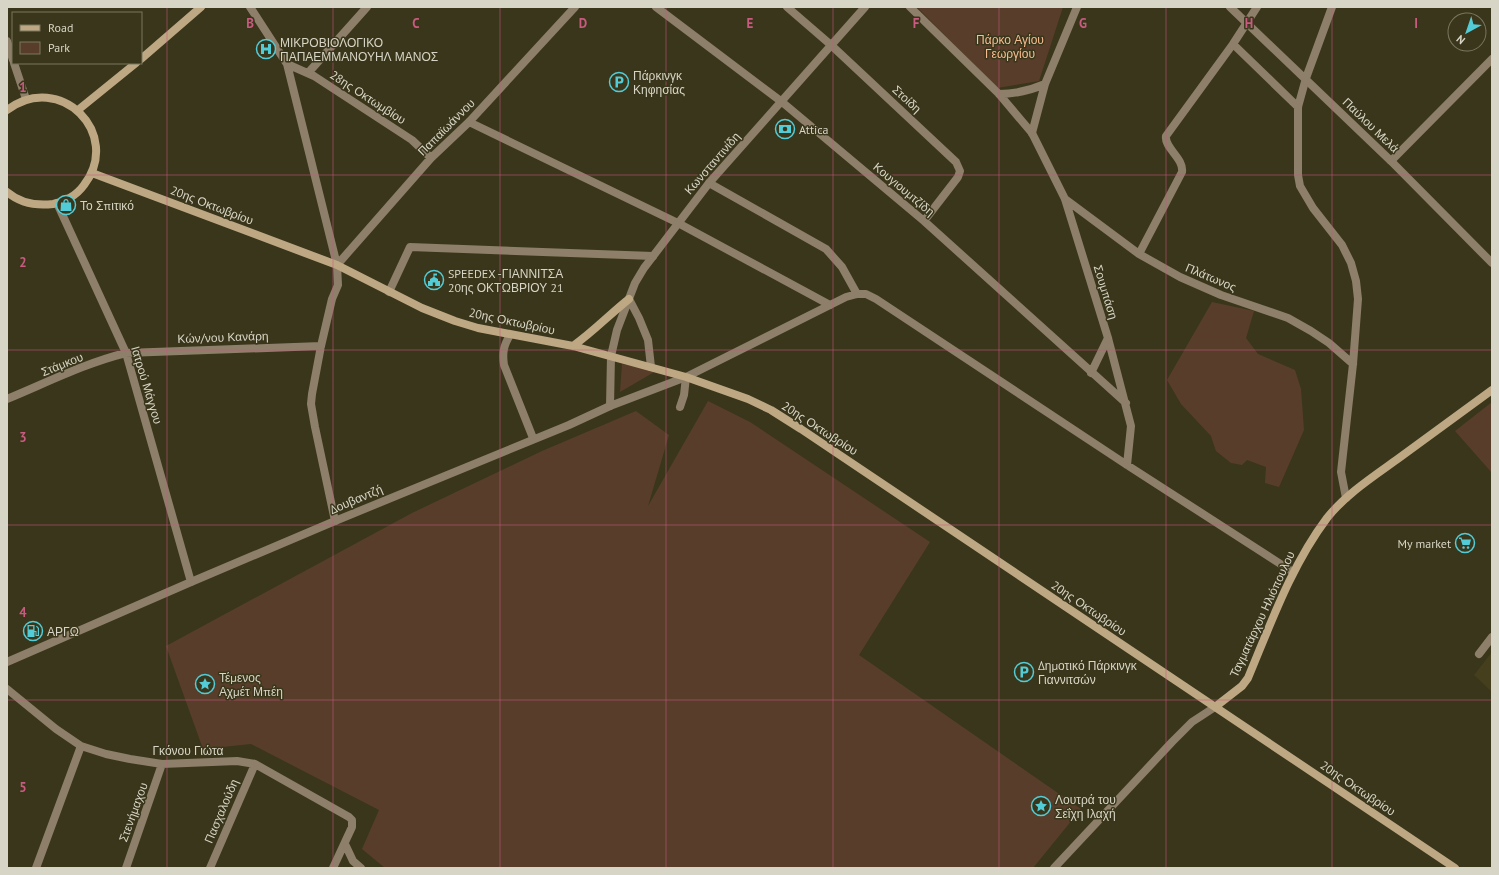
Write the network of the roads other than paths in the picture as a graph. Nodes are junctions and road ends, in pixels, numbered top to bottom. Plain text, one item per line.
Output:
1 (201, 7) edge
2 (250, 7) edge
3 (367, 7) edge
4 (575, 7) edge
5 (656, 7) edge
6 (787, 7) edge
7 (865, 7) edge
8 (910, 7) edge
9 (1077, 7) edge
10 (1230, 7) edge
11 (1258, 7) edge
12 (1332, 7) edge
13 (1247, 23) junction
14 (7, 41) edge
15 (1233, 44) junction
16 (831, 45) junction
17 (12, 57) edge
18 (142, 57) edge
19 (1492, 58) edge
20 (14, 64) edge
21 (135, 64) edge
22 (287, 64) junction
23 (308, 73) junction
24 (1306, 78) junction
25 (1045, 84) junction
26 (999, 94) junction
27 (26, 99) junction
28 (782, 102) junction
29 (1298, 107) junction
30 (7, 110) edge
31 (78, 110) junction
32 (469, 122) junction
33 (1032, 133) junction
34 (431, 158) junction
35 (1392, 161) junction
36 (92, 173) junction
37 (709, 183) junction
38 (9, 196) edge
39 (1065, 199) junction
40 (57, 203) junction
41 (924, 221) junction
42 (678, 223) junction
43 (1139, 254) junction
44 (653, 256) junction
45 (1492, 264) edge
46 (337, 265) junction
47 (389, 292) junction
48 (857, 294) junction
49 (629, 299) junction
50 (830, 305) junction
51 (510, 335) junction
52 (1108, 338) junction
53 (321, 346) junction
54 (573, 346) junction
55 (126, 353) junction
56 (611, 356) junction
57 (1353, 364) junction
58 (651, 367) junction
59 (1091, 373) junction
60 (686, 377) junction
61 (1492, 390) edge
62 (7, 399) edge
63 (1126, 403) junction
64 (610, 406) junction
65 (680, 407) dead end
66 (533, 438) junction
67 (1127, 465) junction
68 (1346, 498) junction
69 (335, 521) junction
70 (1293, 572) junction
71 (191, 582) junction
72 (1492, 637) edge
73 (1478, 654) dead end
74 (7, 662) edge
75 (7, 689) edge
76 (1215, 707) junction
77 (80, 746) junction
78 (162, 764) junction
79 (255, 764) junction
80 (344, 844) junction
81 (36, 868) edge
82 (126, 868) edge
83 (210, 868) edge
84 (333, 868) edge
85 (360, 868) edge
86 (1054, 868) edge
87 (1455, 868) edge

1 - 18 main road
2 - 22 street
3 - 23 street
4 - 32 street, Παπαϊωάννου
5 - 28 street, Κουγιουμτζίδη
6 - 16 street, Στοίδη
7 - 16 street, Κωνσταντινίδη
8 - 26 street, Σουμπάση
9 - 25 street
10 - 13 street, Παύλου Μελά
11 - 13 street
12 - 24 street
13 - 15 street
13 - 24 street, Παύλου Μελά
14 - 17 street
15 - 29 street
15 - 43 street
16 - 28 street, Κωνσταντινίδη
16 - 41 street, Στοίδη
19 - 35 street
20 - 27 street
21 - 31 main road
22 - 23 street, 28ης Οκτωμβίου
22 - 46 street
23 - 34 street, 28ης Οκτωμβίου
24 - 29 street
24 - 35 street, Παύλου Μελά
25 - 26 street
25 - 33 street
26 - 33 street, Σουμπάση
27 - 30 main road
27 - 31 main road
28 - 37 street, Κωνσταντινίδη
28 - 41 street, Κουγιουμτζίδη
29 - 57 street
31 - 36 main road
32 - 34 street, Παπαϊωάννου
32 - 42 street
33 - 39 street, Σουμπάση
34 - 46 street, Παπαϊωάννου
35 - 45 street, Παύλου Μελά
36 - 40 main road
36 - 46 main road, 20ης Οκτωβρίου
37 - 42 street, Κωνσταντινίδη
37 - 48 street
38 - 40 main road
39 - 43 street, Πλάτωνος
39 - 52 street, Σουμπάση
40 - 55 street, Ιατρού Μάγγου
41 - 59 street, Κουγιουμτζίδη
42 - 44 street, Κωνσταντινίδη
42 - 50 street
43 - 57 street, Πλάτωνος
44 - 47 street
44 - 49 street, Κωνσταντινίδη
46 - 47 main road, 20ης Οκτωβρίου
46 - 53 street
47 - 51 main road, 20ης Οκτωβρίου
48 - 50 street, Δουβαντζή
48 - 67 street
49 - 54 main road
49 - 56 street, Κωνσταντινίδη
49 - 58 street
50 - 60 street, Δουβαντζή
51 - 54 main road, 20ης Οκτωβρίου
51 - 66 street
52 - 59 street
52 - 63 street, Σουμπάση
53 - 55 street, Κών/νου Κανάρη
53 - 69 street
54 - 56 main road, 20ης Οκτωβρίου
55 - 62 street, Στάμκου
55 - 71 street, Ιατρού Μάγγου
56 - 58 main road, 20ης Οκτωβρίου
56 - 64 street, Κωνσταντινίδη
57 - 68 street
58 - 60 main road, 20ης Οκτωβρίου
59 - 63 street, Κουγιουμτζίδη
60 - 64 street, Δουβαντζή
60 - 65 street
60 - 76 main road, 20ης Οκτωβρίου
61 - 68 main road, Ταγματάρχου Ηλιόπουλου
63 - 67 street, Σουμπάση
64 - 66 street, Δουβαντζή
66 - 69 street, Δουβαντζή
67 - 70 street
68 - 70 main road, Ταγματάρχου Ηλιόπουλου
69 - 71 street, Δουβαντζή
70 - 76 main road, Ταγματάρχου Ηλιόπουλου
71 - 74 street, Δουβαντζή
72 - 73 street
75 - 77 street, Γκόνου Γιώτα
76 - 86 street
76 - 87 main road, 20ης Οκτωβρίου
77 - 78 street, Γκόνου Γιώτα
77 - 81 street
78 - 79 street, Γκόνου Γιώτα
78 - 82 street, Στενήμαχου
79 - 80 street, Γκόνου Γιώτα
79 - 83 street, Πασχαλούδη
80 - 84 street
80 - 85 street

